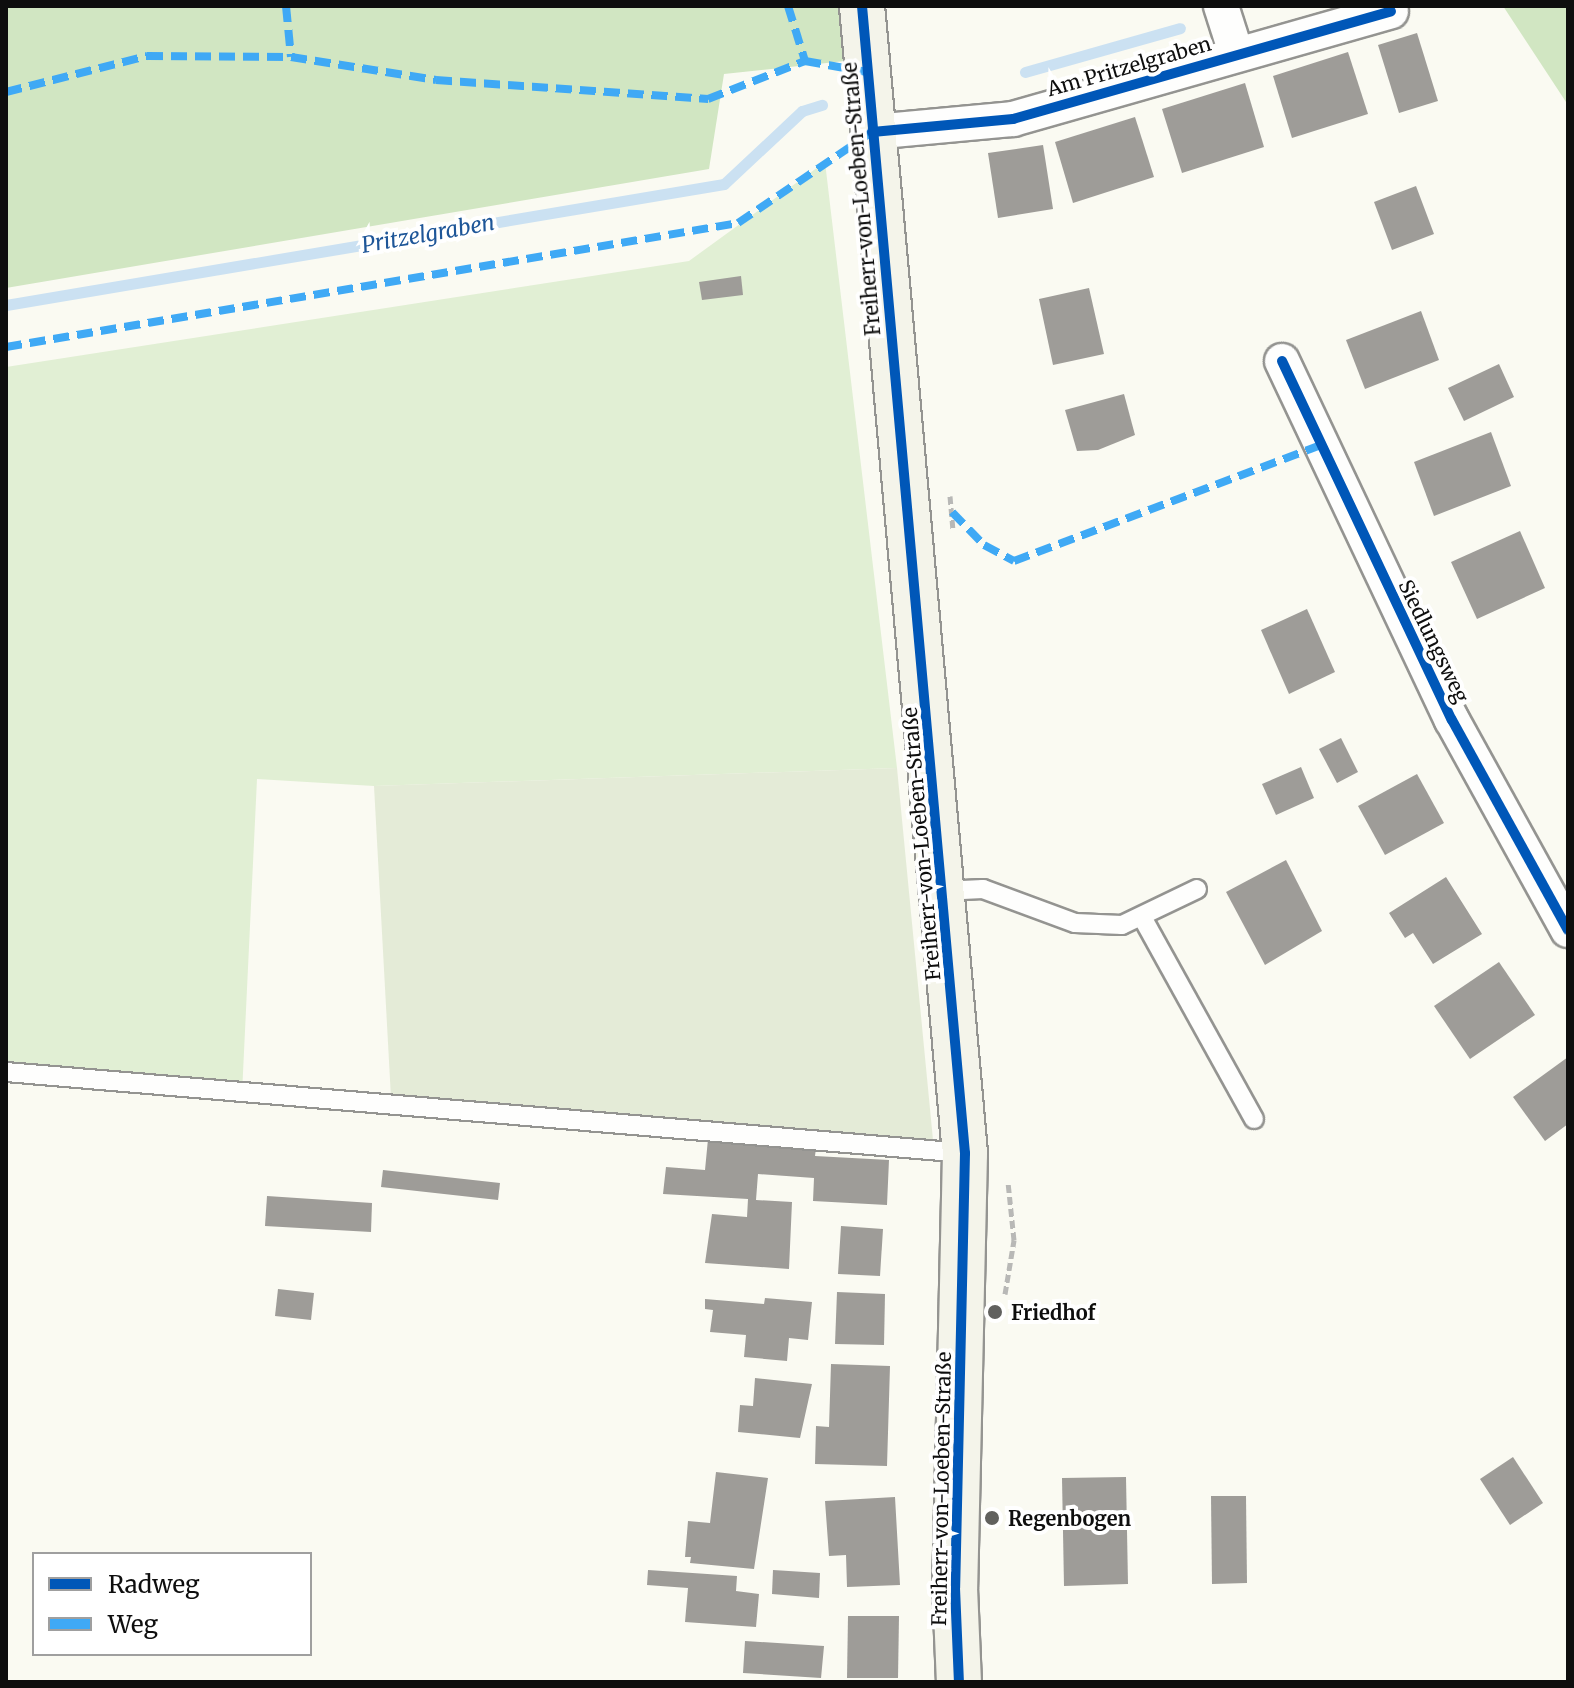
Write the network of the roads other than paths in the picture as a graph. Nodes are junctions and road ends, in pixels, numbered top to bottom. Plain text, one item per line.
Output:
1 (862, 6) edge
2 (1221, 6) edge
3 (1391, 11) dead end
4 (1236, 53) junction
5 (872, 132) junction
6 (1282, 361) dead end
7 (1197, 889) dead end
8 (942, 891) junction
9 (1142, 917) junction
10 (1568, 930) edge
11 (6, 1072) edge
12 (1254, 1119) dead end
13 (965, 1153) junction
14 (959, 1682) edge

1 - 5 main road, Freiherr-von-Loeben-Straße
2 - 4 street
3 - 4 street, Am Pritzelgraben
4 - 5 street, Am Pritzelgraben
5 - 8 main road, Freiherr-von-Loeben-Straße
6 - 10 street, Siedlungsweg
7 - 9 lane
8 - 9 lane
8 - 13 main road, Freiherr-von-Loeben-Straße
9 - 12 lane
11 - 13 lane
13 - 14 main road, Freiherr-von-Loeben-Straße

